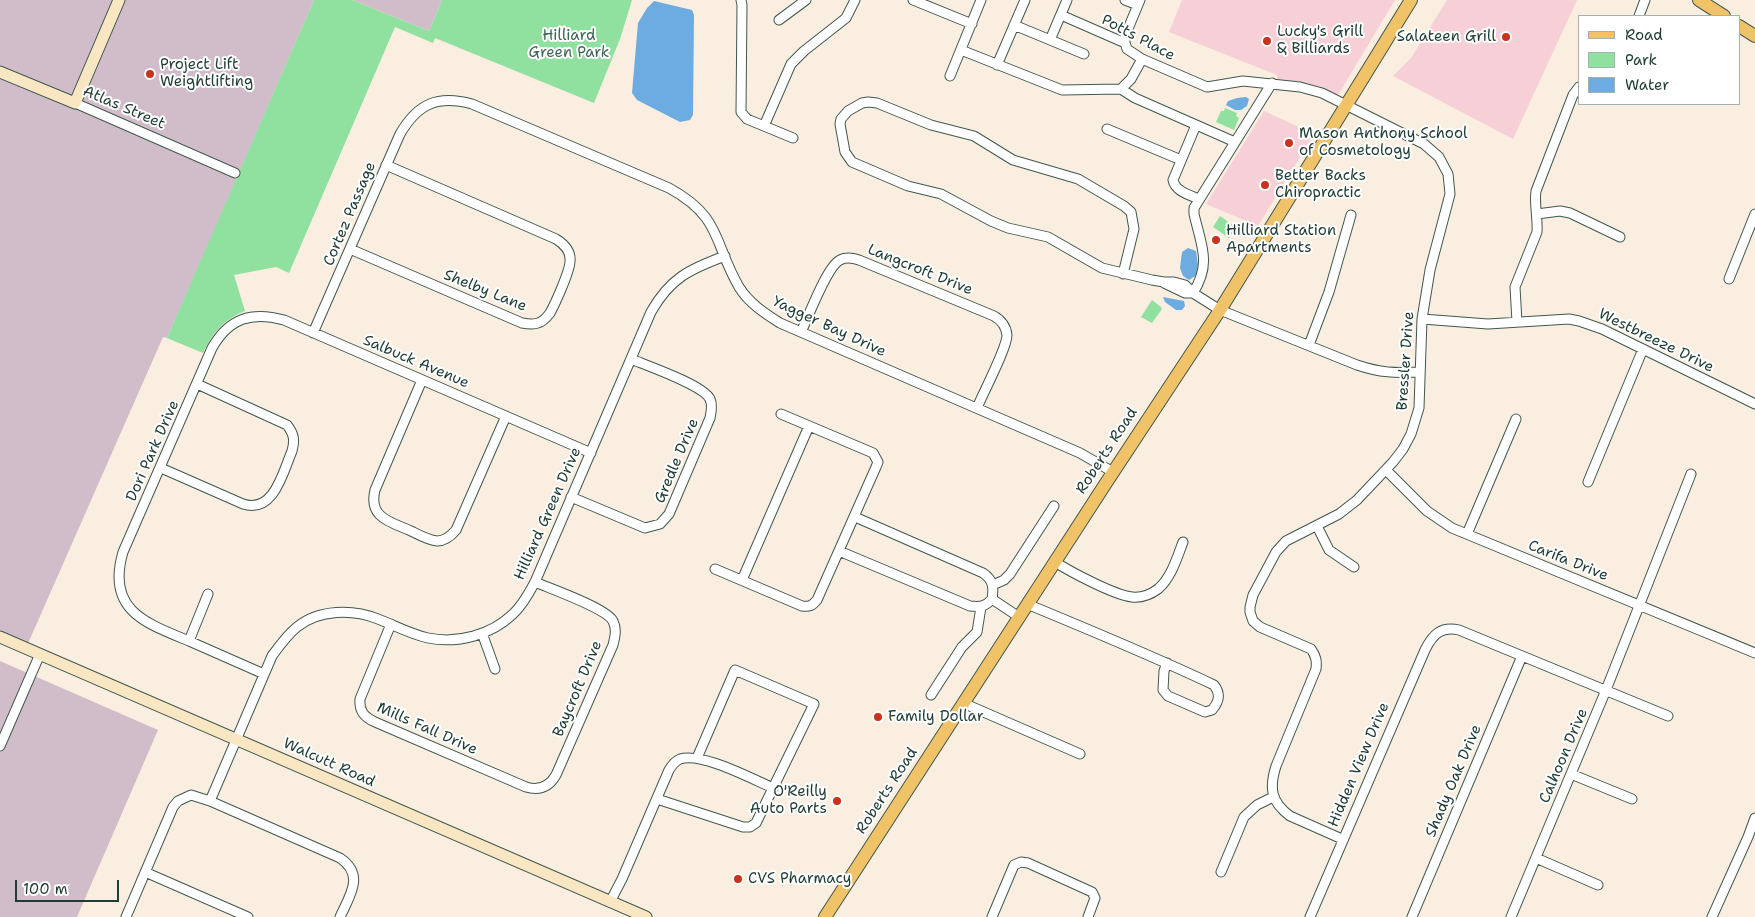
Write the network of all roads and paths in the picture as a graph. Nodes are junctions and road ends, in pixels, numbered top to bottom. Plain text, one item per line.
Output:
1 (119, 0) edge
2 (741, 0) edge
3 (806, 0) edge
4 (855, 0) edge
5 (913, 0) edge
6 (982, 0) edge
7 (1025, 0) edge
8 (1067, 0) edge
9 (1125, 0) edge
10 (1411, 0) edge
11 (1645, 0) edge
12 (1699, 0) edge
13 (1139, 3) edge
14 (1061, 15) junction
15 (1639, 15) edge
16 (1722, 15) edge
17 (779, 20) dead end
18 (972, 24) junction
19 (1014, 26) junction
20 (1740, 27) edge
21 (1755, 36) edge
22 (1050, 40) junction
23 (1125, 43) junction
24 (961, 50) junction
25 (1084, 54) dead end
26 (1142, 59) junction
27 (997, 65) junction
28 (0, 72) edge
29 (950, 76) dead end
30 (1272, 83) junction
31 (1121, 89) junction
32 (1578, 89) edge
33 (74, 103) junction
34 (1347, 105) junction
35 (417, 111) joint
36 (764, 126) junction
37 (1196, 126) junction
38 (1106, 129) dead end
39 (793, 138) dead end
40 (1235, 142) junction
41 (1180, 160) junction
42 (386, 164) junction
43 (235, 173) dead end
44 (1199, 199) junction
45 (1537, 214) junction
46 (1755, 214) edge
47 (1351, 215) dead end
48 (1620, 237) dead end
49 (350, 249) junction
50 (725, 256) junction
51 (1123, 274) junction
52 (1729, 278) dead end
53 (1193, 293) junction
54 (1220, 310) junction
55 (1422, 319) junction
56 (1516, 322) junction
57 (228, 327) joint
58 (801, 332) junction
59 (314, 333) junction
60 (1309, 345) junction
61 (1643, 350) junction
62 (631, 359) junction
63 (1420, 372) junction
64 (422, 380) junction
65 (197, 384) junction
66 (1755, 404) edge
67 (977, 408) junction
68 (781, 414) dead end
69 (506, 416) junction
70 (1516, 419) dead end
71 (809, 426) junction
72 (591, 453) junction
73 (161, 468) junction
74 (1386, 470) junction
75 (1113, 472) junction
76 (1691, 474) dead end
77 (1588, 482) dead end
78 (571, 497) junction
79 (1054, 506) dead end
80 (854, 517) junction
81 (1317, 526) junction
82 (1467, 534) junction
83 (1184, 542) dead end
84 (839, 551) junction
85 (1055, 562) junction
86 (1354, 567) dead end
87 (716, 569) dead end
88 (742, 580) junction
89 (535, 582) junction
90 (993, 585) junction
91 (208, 594) dead end
92 (992, 599) junction
93 (1027, 604) junction
94 (1639, 605) junction
95 (981, 607) junction
96 (1019, 617) junction
97 (391, 624) junction
98 (482, 634) junction
99 (0, 637) edge
100 (189, 641) junction
101 (1755, 653) edge
102 (40, 654) junction
103 (1522, 656) junction
104 (1167, 663) junction
105 (496, 669) dead end
106 (264, 674) junction
107 (1606, 690) junction
108 (930, 695) dead end
109 (963, 703) junction
110 (1668, 716) dead end
111 (236, 739) junction
112 (0, 746) edge
113 (1080, 754) dead end
114 (697, 758) junction
115 (1571, 774) junction
116 (542, 788) joint
117 (773, 788) junction
118 (1273, 797) junction
119 (657, 799) junction
120 (1632, 799) dead end
121 (210, 801) junction
122 (1755, 818) edge
123 (1342, 839) junction
124 (1536, 858) junction
125 (145, 872) junction
126 (1221, 872) dead end
127 (1598, 885) dead end
128 (610, 902) junction
129 (126, 917) edge
130 (248, 917) edge
131 (340, 917) edge
132 (646, 917) edge
133 (825, 917) edge
134 (992, 917) edge
135 (1088, 917) edge
136 (1310, 917) edge
137 (1412, 917) edge
138 (1511, 917) edge
139 (1712, 917) edge

1 - 33 street
2 - 36 street
3 - 17 street
4 - 36 street
5 - 18 street
6 - 18 street
7 - 19 street
8 - 14 street
9 - 13 street
10 - 34 main road, Roberts Road
11 - 15 street
12 - 16 main road
13 - 23 street
14 - 22 street
14 - 23 street, Potts Place
18 - 24 street
19 - 22 street
19 - 27 street
20 - 21 main road
22 - 25 street
23 - 26 street, Potts Place
24 - 27 street
24 - 29 street
26 - 30 street, Potts Place
26 - 31 street
27 - 31 street
28 - 33 street, Atlas Street
30 - 34 street, Potts Place
30 - 40 street
31 - 37 street
32 - 45 street
33 - 43 street, Atlas Street
34 - 54 main road, Roberts Road
34 - 55 street, Bressler Drive
35 - 42 street, Cortez Passage
35 - 50 street, Yagger Bay Drive
36 - 39 street
37 - 40 street
37 - 41 street
38 - 41 street
40 - 44 street
41 - 44 street
42 - 49 street, Cortez Passage
42 - 49 street, Shelby Lane
44 - 53 street
45 - 48 street
45 - 56 street
46 - 52 street
47 - 60 street
49 - 59 street, Cortez Passage
50 - 58 street, Yagger Bay Drive
50 - 62 street, Hilliard Green Drive
51 - 51 street
51 - 53 street
53 - 54 street
54 - 60 street
54 - 75 main road, Roberts Road
55 - 56 street, Westbreeze Drive
55 - 63 street, Bressler Drive
56 - 61 street, Westbreeze Drive
57 - 59 street, Salbuck Avenue
57 - 65 street, Dori Park Drive
58 - 67 street, Yagger Bay Drive
58 - 67 street, Langcroft Drive
59 - 64 street, Salbuck Avenue
60 - 63 street
61 - 66 street, Westbreeze Drive
61 - 77 street
62 - 72 street, Hilliard Green Drive
62 - 78 street, Gredle Drive
63 - 74 street, Bressler Drive
64 - 69 street, Salbuck Avenue
64 - 69 street
65 - 73 street, Dori Park Drive
65 - 73 street
67 - 75 street, Yagger Bay Drive
68 - 71 street
69 - 72 street, Salbuck Avenue
70 - 82 street
71 - 80 street
71 - 88 street
72 - 78 street, Hilliard Green Drive
73 - 100 street, Dori Park Drive
74 - 81 street, Bressler Drive
74 - 82 street, Carifa Drive
75 - 85 main road, Roberts Road
76 - 94 street, Calhoon Drive
78 - 89 street, Hilliard Green Drive
79 - 90 street
80 - 84 street
80 - 90 street
81 - 86 street
81 - 118 street, Bressler Drive
82 - 94 street, Carifa Drive
83 - 85 street
84 - 88 street
84 - 95 street
85 - 93 main road, Roberts Road
87 - 88 street
89 - 98 street, Hilliard Green Drive
89 - 116 street, Baycroft Drive
90 - 92 street
91 - 100 street
92 - 95 street
92 - 96 street
93 - 96 main road, Roberts Road
93 - 104 street
94 - 101 street, Carifa Drive
94 - 107 street, Calhoon Drive
95 - 108 street
96 - 109 main road, Roberts Road
97 - 98 street, Hilliard Green Drive
97 - 106 street, Hilliard Green Drive
97 - 116 street, Mills Fall Drive
98 - 105 street
99 - 102 street, Walcutt Road
100 - 106 street
102 - 111 street, Walcutt Road
102 - 112 street
103 - 107 street
103 - 123 street, Hidden View Drive
103 - 137 street, Shady Oak Drive
104 - 104 street
106 - 111 street, Hilliard Green Drive
107 - 110 street
107 - 115 street, Calhoon Drive
109 - 113 street
109 - 133 main road, Roberts Road
111 - 121 street, Hilliard Green Drive
111 - 128 street, Walcutt Road
114 - 117 street
114 - 117 street
114 - 119 street
115 - 120 street
115 - 124 street, Calhoon Drive
117 - 119 street
118 - 123 street
118 - 126 street
119 - 128 street
121 - 125 street
121 - 131 street
122 - 139 street
123 - 136 street, Hidden View Drive
124 - 127 street
124 - 138 street, Calhoon Drive
125 - 129 street
125 - 130 street
128 - 132 street, Walcutt Road
134 - 135 street

